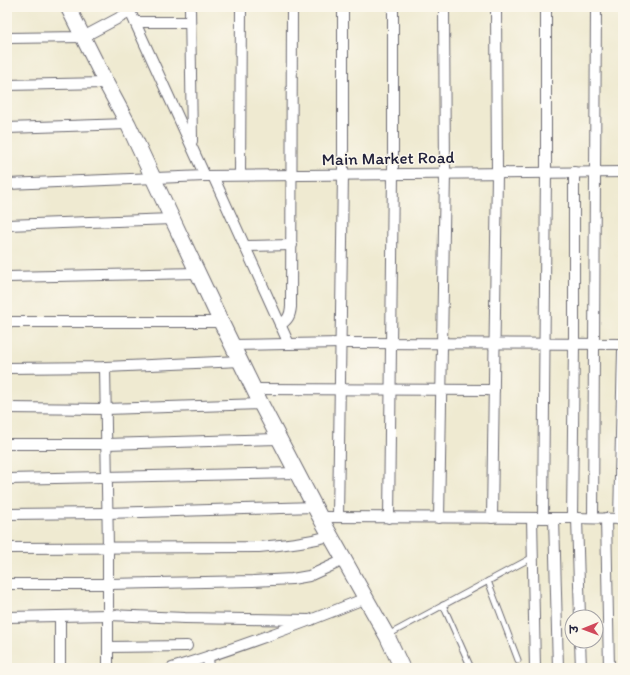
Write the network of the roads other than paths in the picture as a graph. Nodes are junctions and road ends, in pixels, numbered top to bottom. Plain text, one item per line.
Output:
1 (68, 7) edge
2 (190, 7) edge
3 (241, 7) edge
4 (292, 7) edge
5 (343, 7) edge
6 (393, 7) edge
7 (444, 7) edge
8 (496, 7) edge
9 (546, 7) edge
10 (596, 7) edge
11 (129, 10) edge
12 (135, 22) junction
13 (190, 22) junction
14 (82, 37) junction
15 (7, 38) edge
16 (106, 83) junction
17 (7, 85) edge
18 (128, 124) junction
19 (7, 128) edge
20 (192, 146) junction
21 (546, 172) junction
22 (574, 172) junction
23 (596, 172) junction
24 (623, 172) edge
25 (445, 173) junction
26 (497, 173) junction
27 (344, 174) junction
28 (393, 174) junction
29 (240, 175) junction
30 (292, 175) junction
31 (209, 176) junction
32 (153, 178) junction
33 (7, 184) edge
34 (172, 219) junction
35 (7, 225) edge
36 (292, 245) junction
37 (245, 246) junction
38 (198, 273) junction
39 (7, 276) edge
40 (7, 322) edge
41 (221, 322) junction
42 (280, 325) junction
43 (341, 343) junction
44 (391, 343) junction
45 (289, 344) junction
46 (442, 344) junction
47 (495, 344) junction
48 (544, 344) junction
49 (574, 344) junction
50 (594, 344) junction
51 (623, 344) edge
52 (232, 345) junction
53 (623, 351) edge
54 (241, 361) junction
55 (105, 367) junction
56 (7, 368) edge
57 (254, 389) junction
58 (340, 390) junction
59 (390, 390) junction
60 (441, 390) junction
61 (494, 390) junction
62 (261, 404) junction
63 (7, 408) edge
64 (106, 409) junction
65 (279, 439) junction
66 (7, 444) edge
67 (106, 444) junction
68 (297, 473) junction
69 (106, 477) junction
70 (7, 479) edge
71 (318, 512) junction
72 (107, 513) junction
73 (7, 514) edge
74 (338, 517) junction
75 (389, 518) junction
76 (439, 518) junction
77 (492, 518) junction
78 (532, 518) junction
79 (543, 518) junction
80 (554, 518) junction
81 (575, 518) junction
82 (593, 518) junction
83 (606, 518) junction
84 (621, 518) edge
85 (330, 536) junction
86 (7, 548) edge
87 (108, 548) junction
88 (533, 557) junction
89 (344, 560) junction
90 (488, 582) junction
91 (7, 584) edge
92 (108, 584) junction
93 (366, 598) junction
94 (443, 605) junction
95 (580, 609) edge
96 (108, 615) junction
97 (60, 616) junction
98 (7, 617) edge
99 (311, 620) junction
100 (387, 636) junction
101 (187, 646) dead end
102 (108, 647) junction
103 (580, 649) edge
104 (208, 657) junction
105 (518, 660) dead end
106 (60, 668) edge
107 (108, 668) edge
108 (172, 668) edge
109 (209, 668) edge
110 (402, 668) edge
111 (471, 668) edge
112 (535, 668) edge
113 (558, 668) edge
114 (581, 668) edge
115 (609, 668) edge

1 - 14 street
2 - 13 street
3 - 29 street
4 - 30 street
5 - 27 street
6 - 28 street
7 - 25 street
8 - 26 street
9 - 21 street
10 - 23 street
11 - 12 street
11 - 14 street
12 - 13 street
12 - 20 street
13 - 20 street
14 - 15 street
14 - 16 street
16 - 17 street
16 - 18 street
18 - 19 street
18 - 32 street
20 - 31 street
21 - 22 street, Main Market Road
21 - 26 street, Main Market Road
21 - 48 street
22 - 23 street, Main Market Road
22 - 49 street
23 - 24 street, Main Market Road
23 - 50 street
25 - 26 street, Main Market Road
25 - 28 street, Main Market Road
25 - 46 street
26 - 47 street
27 - 28 street, Main Market Road
27 - 30 street, Main Market Road
27 - 43 street
28 - 44 street
29 - 30 street, Main Market Road
29 - 31 street, Main Market Road
30 - 36 street
31 - 32 street, Main Market Road
31 - 37 street
32 - 33 street, Main Market Road
32 - 34 street
34 - 35 street
34 - 38 street
36 - 37 street
36 - 42 street
37 - 42 street
38 - 39 street
38 - 41 street
40 - 41 street
41 - 52 street
42 - 45 street
43 - 44 street
43 - 45 street
43 - 58 street
44 - 46 street
44 - 59 street
45 - 52 street
46 - 47 street
46 - 60 street
47 - 48 street
47 - 61 street
48 - 49 street
48 - 79 street
49 - 50 street
49 - 81 street
50 - 51 street
50 - 82 street
52 - 54 street
53 - 84 street
54 - 55 street
54 - 57 street
55 - 56 street
55 - 64 street
57 - 58 street
57 - 62 street
58 - 59 street
58 - 74 street
59 - 60 street
59 - 75 street
60 - 61 street
60 - 76 street
61 - 77 street
62 - 64 street
62 - 65 street
63 - 64 street
64 - 67 street
65 - 67 street
65 - 68 street
66 - 67 street
67 - 69 street
68 - 69 street
68 - 71 street
69 - 70 street
69 - 72 street
71 - 72 street
71 - 74 street
71 - 85 street
72 - 73 street
72 - 87 street
74 - 75 street
75 - 76 street
76 - 77 street
77 - 78 street
78 - 79 street
78 - 88 street
79 - 80 street
80 - 81 street
80 - 113 street
81 - 82 street
81 - 95 street
82 - 83 street
83 - 84 street
83 - 115 street
85 - 87 street
85 - 89 street
86 - 87 street
87 - 92 street
88 - 90 lane
88 - 112 street
89 - 92 street
89 - 93 street
90 - 94 lane
90 - 105 lane
91 - 92 street
92 - 96 street
93 - 99 street
93 - 100 street
94 - 100 lane
94 - 111 lane
96 - 97 street
96 - 99 street
96 - 102 street
97 - 98 street
97 - 106 street
99 - 104 street
100 - 110 street
101 - 102 street
102 - 107 street
103 - 114 street
104 - 108 street
104 - 109 street

